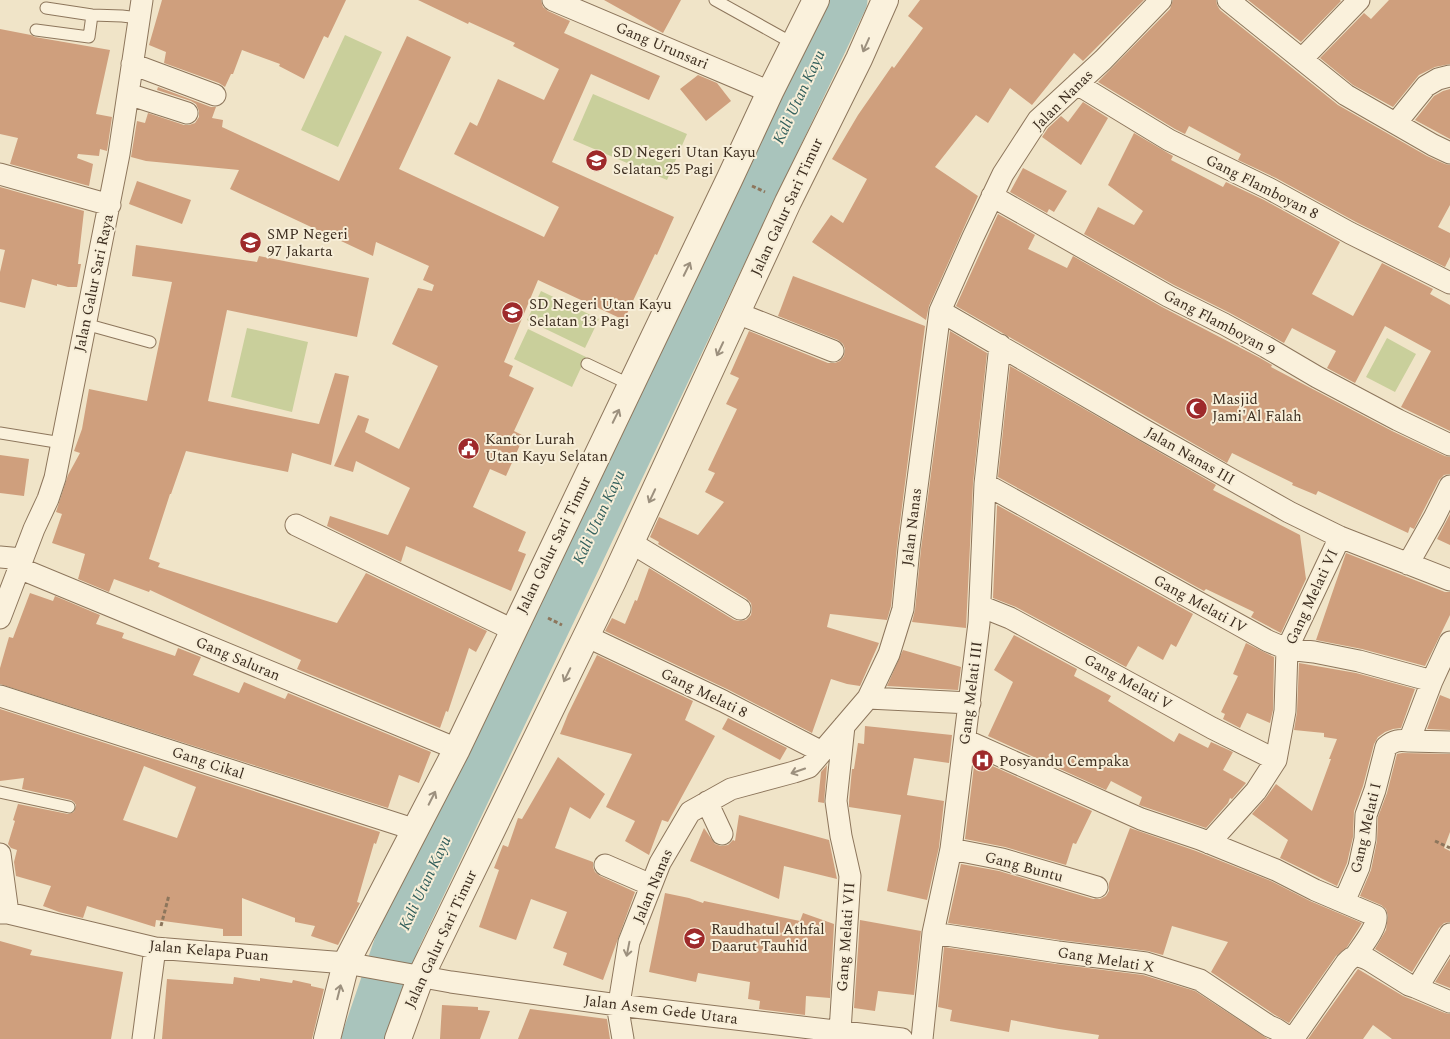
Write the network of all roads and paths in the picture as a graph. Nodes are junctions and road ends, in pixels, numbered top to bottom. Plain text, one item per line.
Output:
1 (553, 0) edge
2 (715, 0) edge
3 (816, 0) edge
4 (885, 0) edge
5 (1161, 0) edge
6 (1228, 0) edge
7 (1359, 0) edge
8 (46, 8) dead end
9 (140, 9) edge
10 (92, 15) junction
11 (36, 30) dead end
12 (794, 44) junction
13 (1302, 59) junction
14 (132, 64) junction
15 (1450, 76) edge
16 (1077, 84) junction
17 (770, 92) junction
18 (128, 94) junction
19 (215, 95) dead end
20 (187, 112) dead end
21 (1396, 123) junction
22 (1450, 153) edge
23 (0, 174) edge
24 (746, 183) dead end
25 (772, 195) dead end
26 (992, 196) junction
27 (110, 205) junction
28 (1450, 283) edge
29 (940, 311) junction
30 (737, 313) junction
31 (85, 324) junction
32 (150, 342) dead end
33 (1000, 345) junction
34 (833, 351) dead end
35 (587, 364) dead end
36 (631, 385) junction
37 (0, 433) edge
38 (62, 443) junction
39 (1450, 444) edge
40 (985, 484) junction
41 (1450, 486) edge
42 (296, 525) dead end
43 (1340, 537) junction
44 (630, 542) junction
45 (0, 557) edge
46 (1408, 564) junction
47 (19, 566) junction
48 (1450, 580) edge
49 (980, 606) junction
50 (740, 608) dead end
51 (0, 618) edge
52 (546, 618) dead end
53 (513, 630) junction
54 (578, 632) junction
55 (1450, 642) edge
56 (1287, 649) junction
57 (1432, 681) junction
58 (0, 696) edge
59 (868, 698) junction
60 (970, 703) junction
61 (844, 726) junction
62 (965, 740) junction
63 (1409, 741) junction
64 (1450, 742) edge
65 (457, 749) junction
66 (822, 752) junction
67 (1276, 760) junction
68 (0, 792) edge
69 (707, 802) junction
70 (70, 807) dead end
71 (416, 830) junction
72 (722, 834) dead end
73 (1436, 841) dead end
74 (1209, 843) junction
75 (1450, 848) edge
76 (951, 849) junction
77 (0, 854) edge
78 (605, 865) dead end
79 (651, 884) junction
80 (1096, 887) dead end
81 (168, 895) dead end
82 (1344, 902) junction
83 (4, 913) edge
84 (934, 933) junction
85 (1450, 934) edge
86 (155, 948) junction
87 (1356, 955) junction
88 (349, 964) junction
89 (414, 975) junction
90 (1415, 987) junction
91 (1450, 1002) edge
92 (618, 1005) junction
93 (840, 1031) junction
94 (143, 1039) edge
95 (327, 1039) edge
96 (398, 1039) edge
97 (623, 1039) edge
98 (902, 1039) edge
99 (922, 1039) edge
100 (1292, 1039) edge

1 - 17 street, Gang Urunsari
2 - 12 lane
3 - 12 street, Jalan Galur Sari Timur
4 -> 30 street, Jalan Galur Sari Timur
5 - 16 street, Jalan Nanas
6 - 13 street
7 - 13 street
8 - 10 lane
9 - 10 lane
9 - 14 street, Jalan Galur Sari Raya
10 - 11 lane
12 - 17 street, Jalan Galur Sari Timur
13 - 21 street
14 - 18 street, Jalan Galur Sari Raya
14 - 19 street
15 - 21 street
16 - 26 street, Jalan Nanas
16 - 28 street, Gang Flamboyan 8
36 -> 17 street, Jalan Galur Sari Timur
18 - 20 street
18 - 27 street, Jalan Galur Sari Raya
21 - 22 street
23 - 27 street
24 - 25 path
26 - 29 street, Jalan Nanas
26 - 39 street, Gang Flamboyan 9
27 - 31 street, Jalan Galur Sari Raya
29 - 33 street, Jalan Nanas III
29 - 59 street, Jalan Nanas
30 - 34 street
30 -> 44 street, Jalan Galur Sari Timur
31 - 32 lane
31 - 38 street, Jalan Galur Sari Raya
33 - 40 street, Gang Melati III
33 - 43 street, Jalan Nanas III
35 - 36 lane
53 -> 36 street, Jalan Galur Sari Timur
37 - 38 lane
38 - 47 street, Jalan Galur Sari Raya
40 - 49 street, Gang Melati III
40 - 56 street, Gang Melati IV
41 - 46 street
42 - 53 street
43 - 46 street, Jalan Nanas III
43 - 56 street, Gang Melati VI
44 - 50 street
44 - 54 street, Jalan Galur Sari Timur
45 - 47 street, Gang Saluran
46 - 48 street, Jalan Nanas III
47 - 51 street, Jalan Galur Sari Raya
47 - 65 street, Gang Saluran
49 - 60 street, Gang Melati III
49 - 67 street, Gang Melati V
52 - 54 path
53 - 65 street, Jalan Galur Sari Timur
54 - 66 street, Gang Melati 8
54 -> 89 street, Jalan Galur Sari Timur
55 - 57 street
56 - 57 street, Gang Melati IV
56 - 67 street, Gang Melati VI
57 - 63 street
58 - 71 street, Gang Cikal
59 - 60 street
59 - 61 street, Jalan Nanas
60 - 62 street, Gang Melati III
61 - 66 street, Jalan Nanas
61 - 93 street, Gang Melati VII
62 - 74 street
62 - 76 street, Gang Melati III
63 - 64 street, Gang Melati I
63 - 82 street, Gang Melati I
71 -> 65 street, Jalan Galur Sari Timur
66 -> 69 street, Jalan Nanas
67 - 74 street, Gang Melati VI
68 - 70 lane
69 - 72 street
69 - 79 street, Jalan Nanas
71 - 88 street, Jalan Galur Sari Timur
73 - 75 path
74 - 82 street
76 - 80 street, Gang Buntu
76 - 84 street, Gang Melati III
77 - 83 street
78 - 79 street
79 -> 92 street, Jalan Nanas
81 - 86 path
82 - 87 street
83 - 86 street, Jalan Kelapa Puan
84 - 99 street, Gang Melati III
84 - 100 street, Gang Melati X
85 - 90 street
86 - 88 street, Jalan Kelapa Puan
86 - 94 street
87 - 90 street
87 - 100 street
88 - 89 street, Jalan Kelapa Puan
95 -> 88 street, Jalan Galur Sari Timur
89 - 92 street, Jalan Asem Gede Utara
89 - 96 street, Jalan Galur Sari Timur
90 - 91 street
92 - 93 street, Jalan Asem Gede Utara
92 - 97 street, Jalan Nanas
93 - 98 street, Jalan Asem Gede Utara

